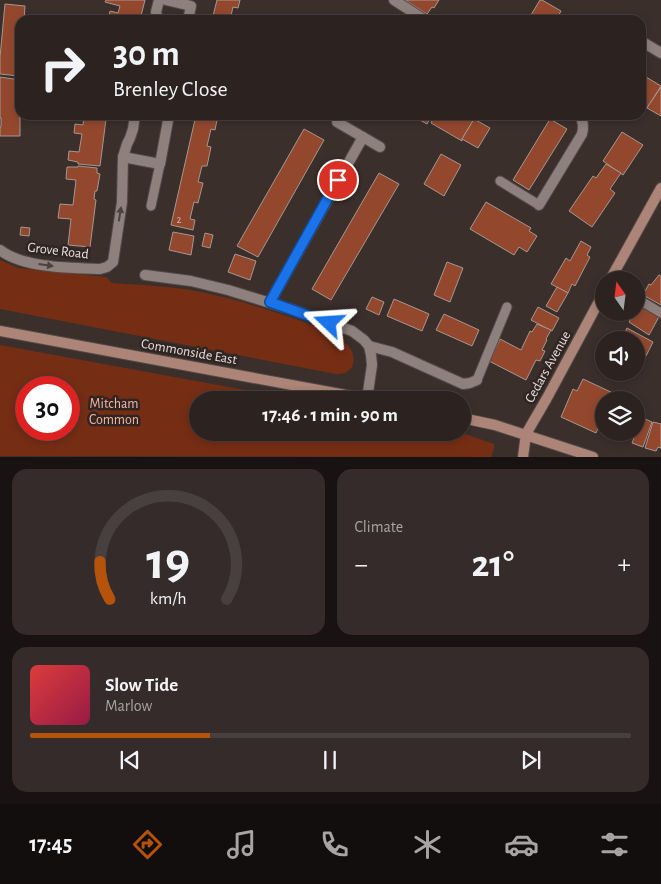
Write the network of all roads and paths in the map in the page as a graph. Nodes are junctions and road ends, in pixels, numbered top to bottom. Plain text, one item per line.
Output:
1 (159, 0) edge
2 (166, 0) edge
3 (394, 0) edge
4 (192, 3) edge
5 (157, 15) edge
6 (417, 15) edge
7 (646, 44) edge
8 (661, 53) edge
9 (134, 120) edge
10 (168, 120) edge
11 (582, 120) edge
12 (337, 122) dead end
13 (363, 137) junction
14 (380, 147) dead end
15 (124, 158) junction
16 (160, 164) junction
17 (500, 181) dead end
18 (661, 188) edge
19 (539, 205) joint
20 (151, 206) dead end
21 (0, 250) edge
22 (615, 271) edge
23 (145, 275) dead end
24 (270, 302) junction
25 (645, 303) edge
26 (507, 307) dead end
27 (595, 309) edge
28 (661, 313) edge
29 (0, 331) edge
30 (369, 346) junction
31 (477, 380) joint
32 (322, 391) edge
33 (371, 391) edge
34 (471, 420) edge
35 (526, 434) junction
36 (523, 456) edge
37 (593, 456) edge

1 - 5 street
2 - 4 street
3 - 6 street
7 - 8 street
9 - 15 street
10 - 16 street
11 - 19 street
12 - 13 street
13 - 14 street
13 - 24 street
15 - 16 street
21 -> 15 street, Grove Road
16 - 20 lane
17 - 19 lane
18 - 22 street
23 - 24 street
24 - 30 street
25 - 28 lane
26 - 31 lane
27 - 35 street, Cedars Avenue
29 - 32 street, Commonside East
30 - 31 street
30 - 33 street
34 - 35 street
35 - 36 street, Cedars Avenue
35 - 37 street

